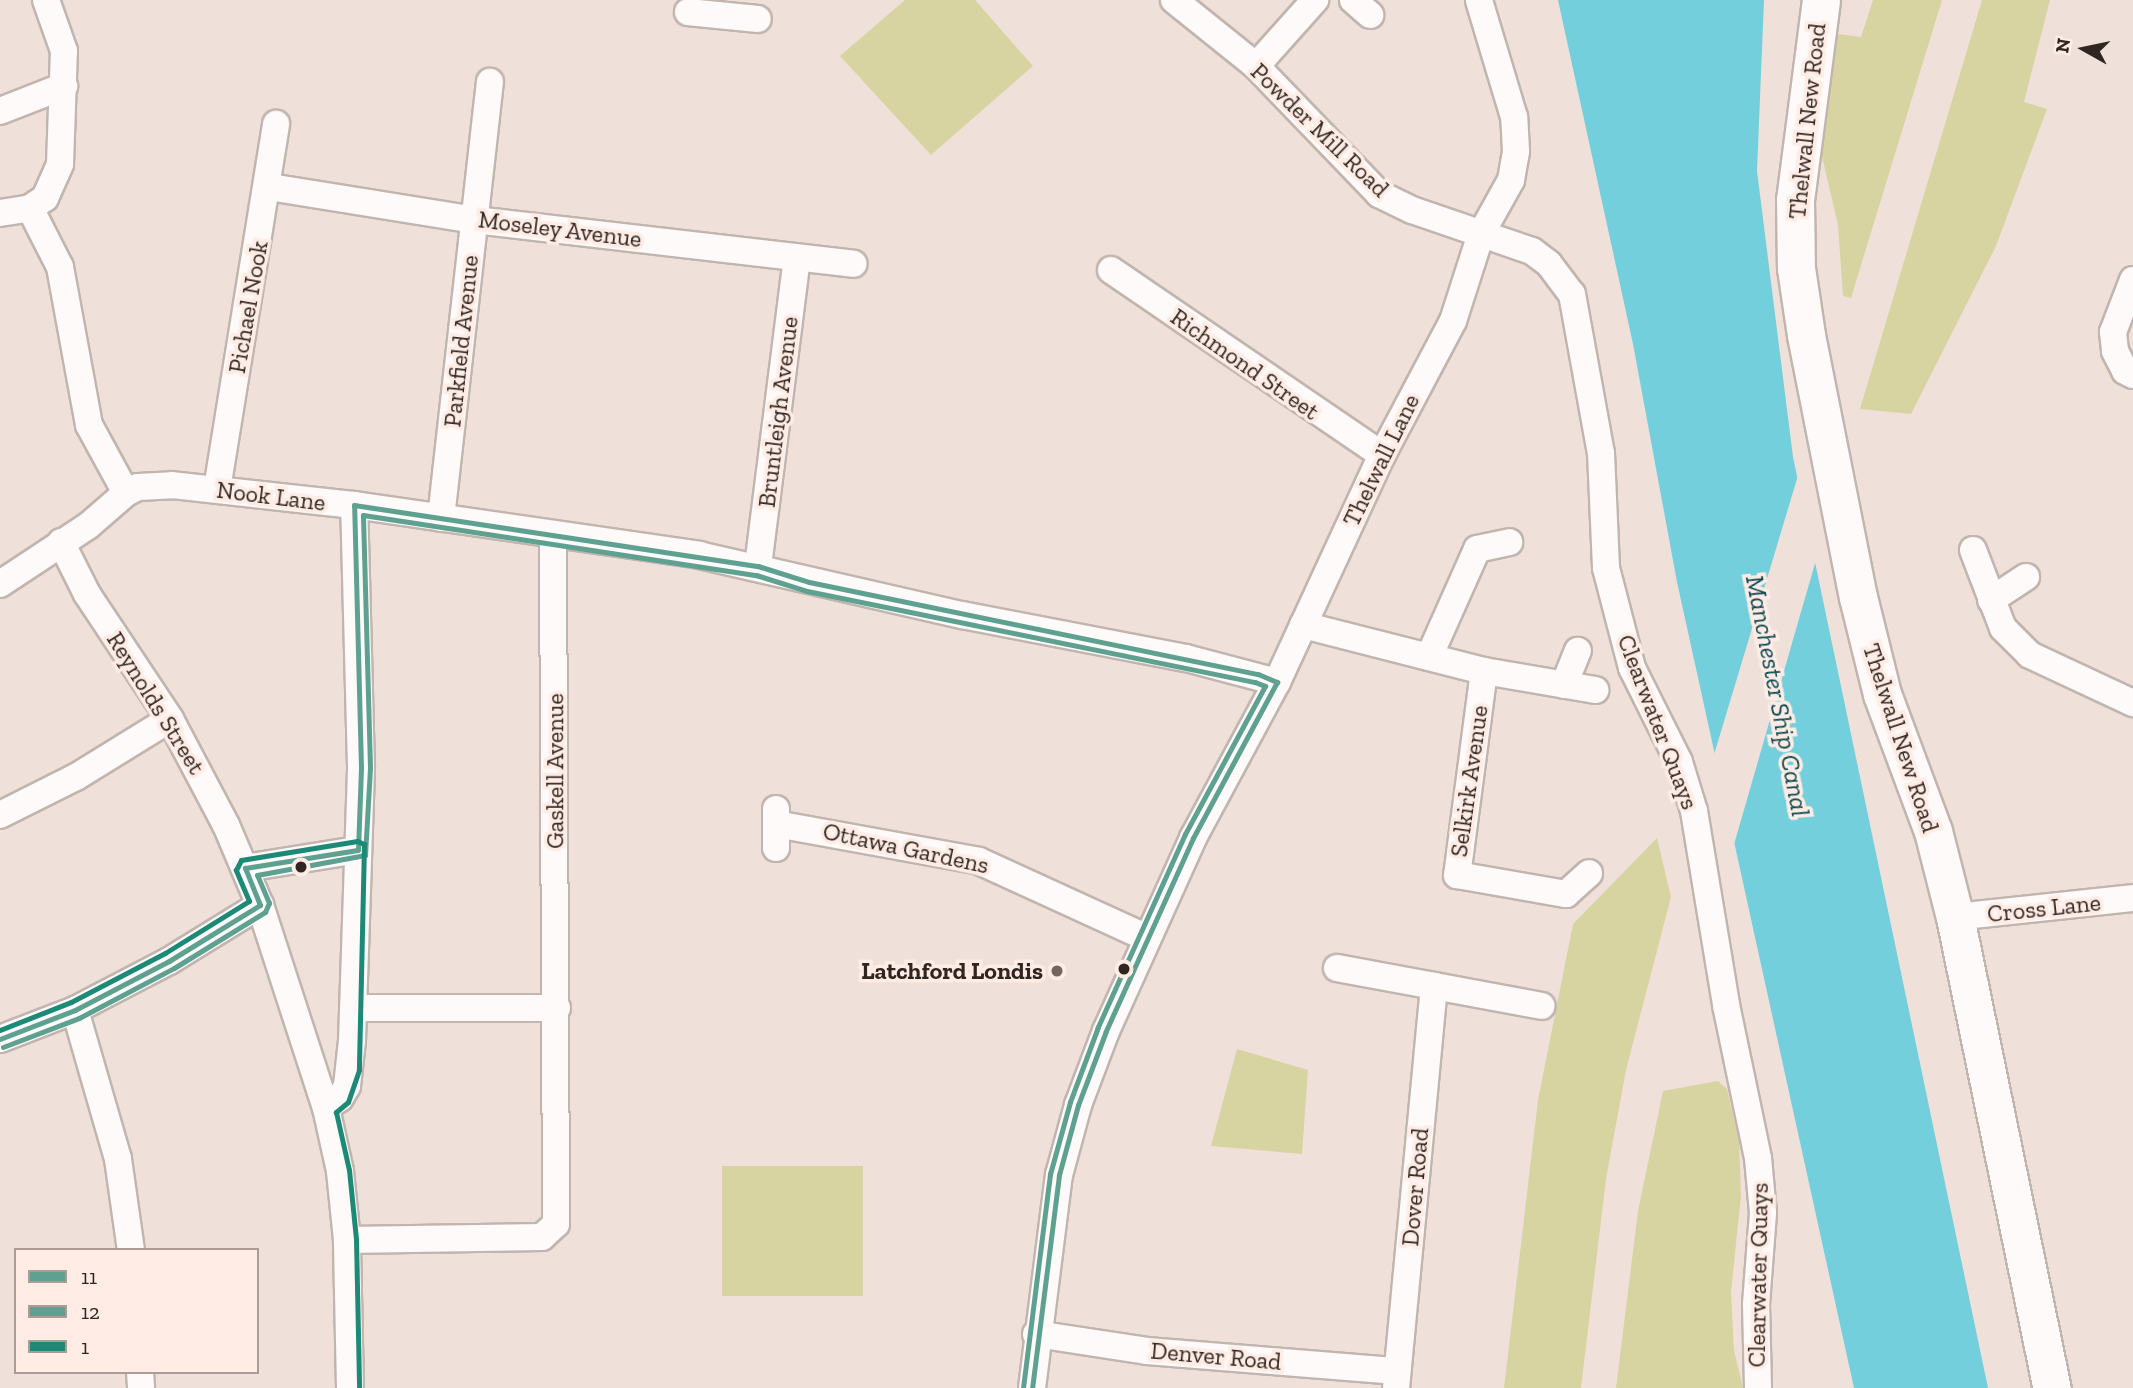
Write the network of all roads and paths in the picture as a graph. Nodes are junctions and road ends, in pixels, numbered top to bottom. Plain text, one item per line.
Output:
1 (46, 0) edge
2 (1174, 0) edge
3 (1315, 0) edge
4 (1479, 0) edge
5 (1821, 0) edge
6 (704, 9) edge
7 (758, 19) dead end
8 (1256, 66) junction
9 (490, 82) dead end
10 (64, 86) junction
11 (0, 111) edge
12 (276, 124) dead end
13 (268, 187) junction
14 (30, 208) junction
15 (0, 213) edge
16 (475, 220) junction
17 (1481, 234) junction
18 (797, 257) junction
19 (853, 264) dead end
20 (1111, 270) dead end
21 (2133, 280) edge
22 (2133, 375) edge
23 (1382, 455) junction
24 (217, 489) junction
25 (126, 493) junction
26 (354, 505) junction
27 (441, 518) junction
28 (553, 534) junction
29 (61, 542) junction
30 (1509, 542) dead end
31 (1973, 550) dead end
32 (758, 566) junction
33 (2026, 577) dead end
34 (0, 584) edge
35 (1991, 600) junction
36 (1303, 625) junction
37 (1578, 651) dead end
38 (1429, 657) junction
39 (1484, 671) junction
40 (1277, 682) junction
41 (1564, 685) junction
42 (1595, 690) dead end
43 (2133, 704) edge
44 (170, 719) junction
45 (0, 815) edge
46 (776, 827) dead end
47 (358, 850) junction
48 (245, 868) junction
49 (1589, 873) dead end
50 (2133, 898) edge
51 (260, 905) junction
52 (1955, 917) junction
53 (1147, 938) junction
54 (1337, 968) dead end
55 (1434, 986) junction
56 (1542, 1006) dead end
57 (557, 1008) junction
58 (353, 1009) junction
59 (75, 1010) junction
60 (0, 1039) edge
61 (326, 1108) junction
62 (347, 1240) junction
63 (131, 1248) edge
64 (1035, 1334) junction
65 (1396, 1379) edge
66 (350, 1388) edge
67 (1032, 1388) edge
68 (1758, 1388) edge
69 (2052, 1388) edge

1 - 10 street
2 - 8 street, Powder Mill Road
3 - 8 street
4 - 17 street, Thelwall Lane
5 - 52 main road, Thelwall New Road
6 - 7 street
8 - 17 street, Powder Mill Road
9 - 16 street, Parkfield Avenue
10 - 11 street
10 - 14 street
12 - 13 street, Pichael Nook
13 - 16 street, Moseley Avenue
13 - 24 street, Pichael Nook
14 - 15 street
14 - 25 street
16 - 18 street, Moseley Avenue
16 - 27 street, Parkfield Avenue
17 - 23 street, Thelwall Lane
17 - 68 street, Clearwater Quays
18 - 19 street, Moseley Avenue
18 - 32 street, Bruntleigh Avenue
20 - 23 street, Richmond Street
21 - 22 street
23 - 36 street, Thelwall Lane
24 - 25 street, Nook Lane
24 - 26 street, Nook Lane
25 - 29 street
26 - 27 street, Nook Lane
26 - 47 street
27 - 28 street, Nook Lane
28 - 32 street, Nook Lane
28 - 57 street, Gaskell Avenue
29 - 34 street
29 - 44 street, Reynolds Street
30 - 38 street
31 - 35 street
32 - 40 street, Nook Lane
33 - 35 street
35 - 43 street
36 - 38 street
36 - 40 street, Thelwall Lane
37 - 41 street
38 - 39 street
39 - 41 street
39 - 49 street, Selkirk Avenue
40 - 53 street, Thelwall Lane
41 - 42 street
44 - 45 street
44 - 48 street, Reynolds Street
46 - 53 street, Ottawa Gardens
47 - 48 street
47 - 58 street
48 - 51 street, Reynolds Street
50 - 52 street, Cross Lane
51 - 59 street
51 - 61 street, Reynolds Street
52 - 69 main road, Thelwall New Road
53 - 64 street, Thelwall Lane
54 - 55 street
55 - 56 street
55 - 65 street, Dover Road
57 - 58 street
57 - 62 street, Gaskell Avenue
58 - 61 street
59 - 60 street
59 - 63 street
61 - 62 street, Reynolds Street
62 - 66 street, Reynolds Street
64 - 65 street, Denver Road
64 - 67 street, Thelwall Lane

